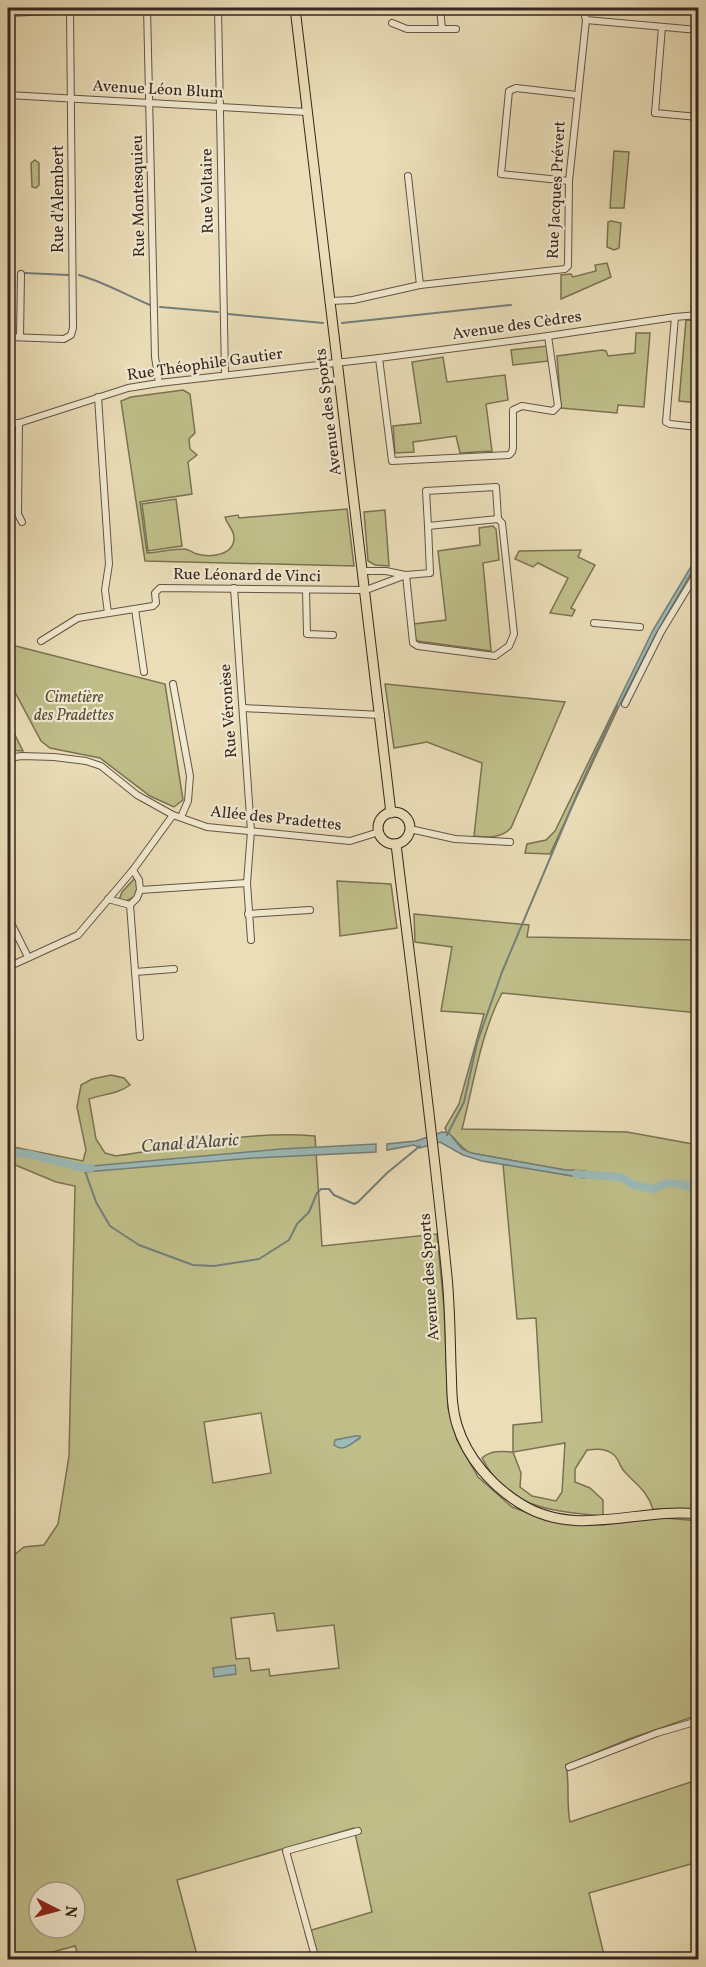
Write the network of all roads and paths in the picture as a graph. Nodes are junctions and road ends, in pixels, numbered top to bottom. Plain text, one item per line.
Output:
1 (117, 8) edge
2 (147, 8) edge
3 (218, 8) edge
4 (295, 8) edge
5 (440, 8) edge
6 (583, 8) edge
7 (70, 10) junction
8 (8, 13) edge
9 (586, 20) junction
10 (392, 23) dead end
11 (662, 27) junction
12 (442, 29) junction
13 (456, 29) dead end
14 (699, 30) edge
15 (8, 95) edge
16 (577, 95) junction
17 (72, 98) junction
18 (150, 103) junction
19 (220, 107) junction
20 (308, 112) junction
21 (699, 117) edge
22 (408, 176) dead end
23 (568, 181) junction
24 (699, 268) edge
25 (21, 274) dead end
26 (420, 285) junction
27 (330, 301) junction
28 (697, 315) edge
29 (675, 316) junction
30 (548, 336) junction
31 (8, 337) edge
32 (20, 337) junction
33 (379, 358) junction
34 (338, 362) junction
35 (225, 374) junction
36 (159, 383) junction
37 (98, 397) junction
38 (8, 423) edge
39 (18, 423) junction
40 (699, 427) edge
41 (498, 519) junction
42 (22, 522) dead end
43 (428, 526) junction
44 (363, 571) junction
45 (699, 571) edge
46 (406, 575) junction
47 (234, 588) junction
48 (306, 590) junction
49 (366, 591) junction
50 (135, 609) junction
51 (108, 613) junction
52 (594, 623) dead end
53 (640, 627) dead end
54 (333, 635) dead end
55 (41, 641) dead end
56 (144, 672) dead end
57 (173, 684) dead end
58 (625, 704) dead end
59 (243, 708) junction
60 (381, 715) junction
61 (8, 755) edge
62 (391, 813) junction
63 (172, 815) junction
64 (180, 818) junction
65 (410, 829) junction
66 (251, 831) junction
67 (379, 832) junction
68 (510, 842) dead end
69 (396, 844) junction
70 (133, 870) junction
71 (247, 883) junction
72 (140, 890) junction
73 (108, 899) junction
74 (130, 905) junction
75 (310, 910) dead end
76 (248, 914) junction
77 (9, 919) dead end
78 (251, 940) dead end
79 (28, 957) junction
80 (8, 967) edge
81 (174, 969) dead end
82 (135, 972) junction
83 (140, 1037) dead end
84 (699, 1514) edge
85 (699, 1721) edge
86 (569, 1767) dead end
87 (358, 1831) dead end
88 (316, 1959) edge

1 - 7 street
2 - 18 street, Rue Montesquieu
3 - 19 street, Rue Voltaire
4 - 20 main road, Avenue des Sports
5 - 12 street
6 - 9 street
7 - 8 street
7 - 17 street, Rue d'Alembert
9 - 11 street
9 - 16 street, Rue Jacques Prévert
10 - 12 street
11 - 14 street
11 - 21 street
12 - 13 street
15 - 17 street, Avenue Léon Blum
16 - 23 street, Rue Jacques Prévert
16 - 23 street
17 - 18 street, Avenue Léon Blum
17 - 32 street, Rue d'Alembert
18 - 19 street, Avenue Léon Blum
18 - 36 street, Rue Montesquieu
19 - 20 street, Avenue Léon Blum
19 - 35 street, Rue Voltaire
20 - 27 main road, Avenue des Sports
22 - 26 street
23 - 26 street, Rue Jacques Prévert
24 - 28 street
25 - 32 street
26 - 27 street, Rue Jacques Prévert
27 - 34 main road, Avenue des Sports
28 - 29 street, Avenue des Cèdres
29 - 30 street, Avenue des Cèdres
29 - 40 street
30 - 33 street, Avenue des Cèdres
30 - 33 street
31 - 32 street, Rue d'Alembert
33 - 34 street, Avenue des Cèdres
34 - 35 street, Rue Théophile Gautier
34 - 44 main road, Avenue des Sports
35 - 36 street, Rue Théophile Gautier
36 - 37 street, Rue Théophile Gautier
37 - 39 street, Rue Théophile Gautier
37 - 51 street
38 - 39 street, Rue Théophile Gautier
39 - 42 street
41 - 43 street
41 - 43 street
41 - 46 street
43 - 46 street
44 - 46 street
44 - 49 main road, Avenue des Sports
45 - 58 street
46 - 49 street
47 - 48 street, Rue Léonard de Vinci
47 - 50 street, Rue Léonard de Vinci
47 - 59 street, Rue Véronèse
48 - 49 street, Rue Léonard de Vinci
48 - 54 street
49 - 60 main road, Avenue des Sports
50 - 51 street, Rue Léonard de Vinci
50 - 56 street
51 - 55 street, Rue Léonard de Vinci
52 - 53 street
57 - 64 street
59 - 60 street
59 - 66 street, Rue Véronèse
60 - 62 main road, Avenue des Sports
61 - 63 street, Allée des Pradettes
62 - 65 main road
62 - 67 main road
63 - 64 street, Allée des Pradettes
63 - 70 street
64 - 66 street, Allée des Pradettes
65 - 68 street
65 - 69 main road
66 - 67 street, Allée des Pradettes
66 - 71 street, Rue Véronèse
67 - 69 main road
69 - 84 main road, Avenue des Sports
70 - 72 street
70 - 73 street
71 - 72 street
71 - 76 street, Rue Véronèse
72 - 74 street
73 - 74 street
73 - 79 street
74 - 82 street
75 - 76 street
76 - 78 street, Rue Véronèse
77 - 79 street
79 - 80 street
81 - 82 street
82 - 83 street
85 - 86 street
87 - 88 street

